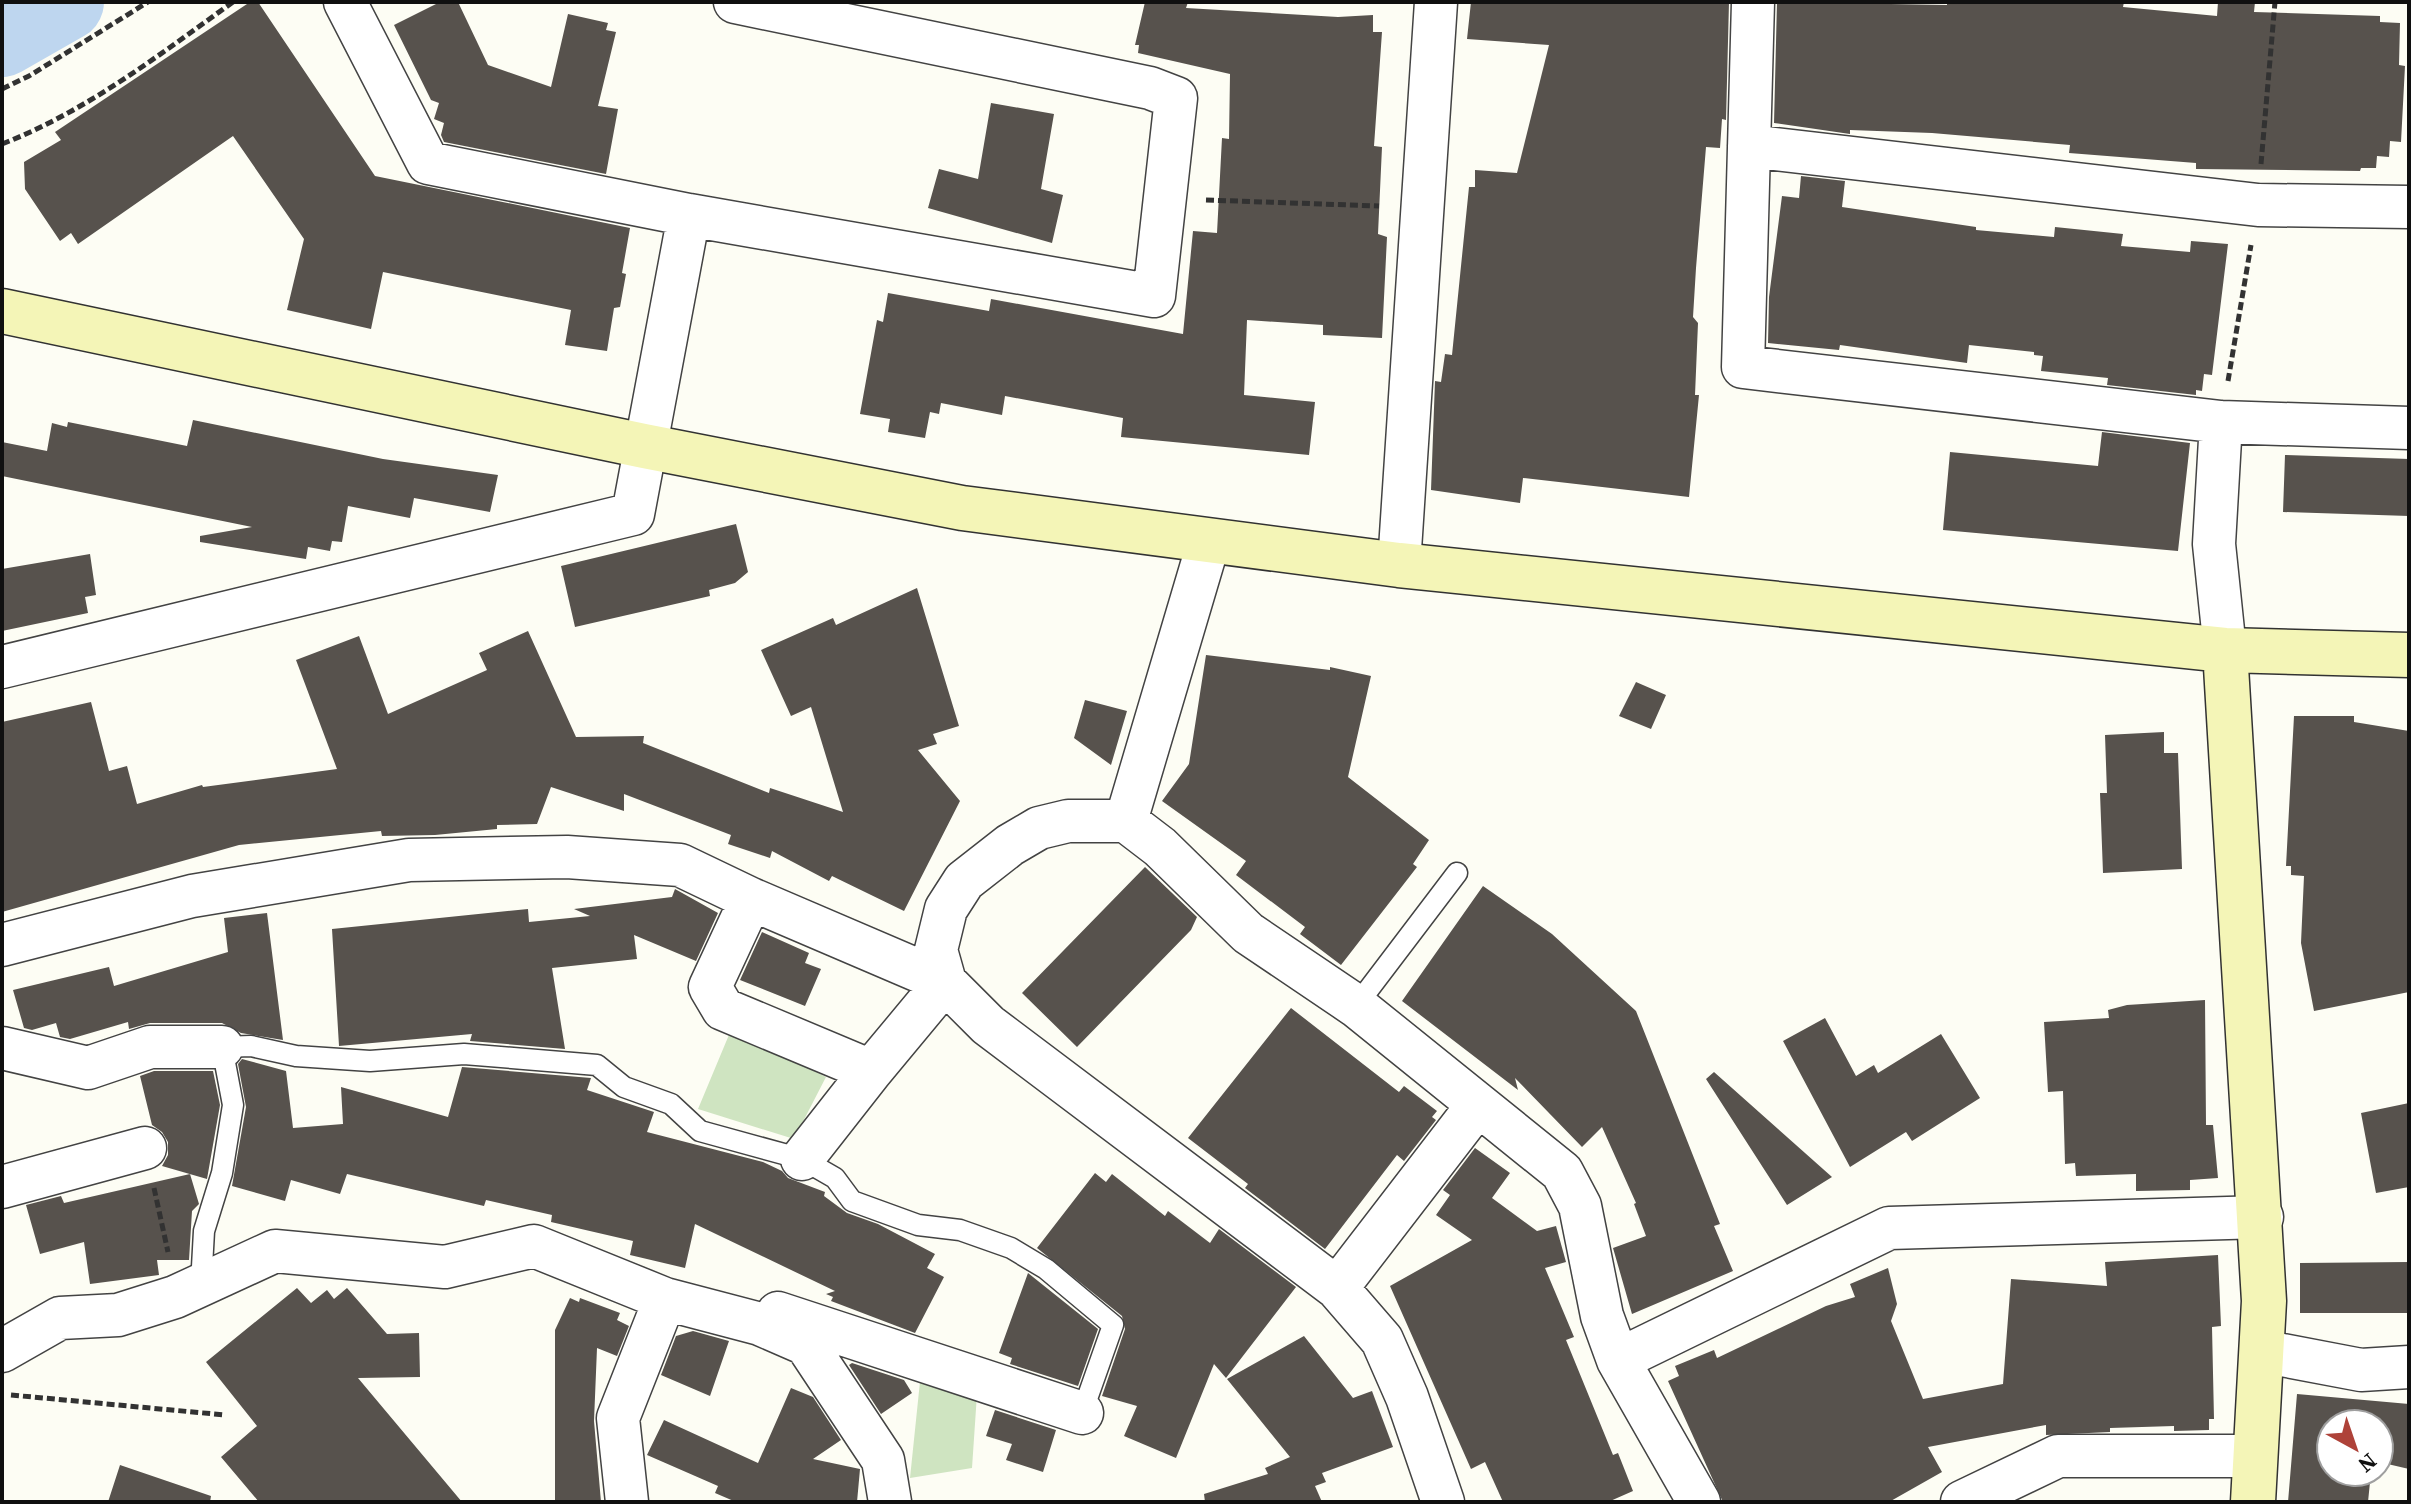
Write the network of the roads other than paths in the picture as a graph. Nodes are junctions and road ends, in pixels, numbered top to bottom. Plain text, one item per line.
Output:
1 (345, 2) edge
2 (735, 2) edge
3 (1436, 2) edge
4 (1753, 2) edge
5 (1749, 146) junction
6 (2409, 207) edge
7 (689, 215) junction
8 (2, 311) edge
9 (2221, 422) junction
10 (2409, 428) edge
11 (644, 446) junction
12 (1209, 541) junction
13 (1399, 565) junction
14 (2225, 650) junction
15 (2409, 655) edge
16 (2, 667) edge
17 (1126, 821) junction
18 (1457, 873) dead end
19 (751, 899) junction
20 (2, 945) edge
21 (945, 982) junction
22 (1356, 1006) junction
23 (222, 1047) junction
24 (2, 1048) edge
25 (871, 1071) junction
26 (1477, 1106) junction
27 (145, 1148) road end
28 (802, 1159) junction
29 (2, 1187) edge
30 (2262, 1217) junction
31 (1337, 1288) junction
32 (189, 1290) junction
33 (665, 1299) junction
34 (760, 1324) junction
35 (2, 1351) edge
36 (2261, 1351) junction
37 (1618, 1360) junction
38 (2409, 1367) edge
39 (1082, 1413) joint
40 (2253, 1456) junction
41 (627, 1502) edge
42 (890, 1502) edge
43 (1443, 1502) edge
44 (1699, 1502) edge
45 (1962, 1502) edge
46 (2253, 1502) edge

1 - 7 street
2 - 7 street
3 - 13 street
4 - 5 street
5 - 6 street
5 - 9 street
7 - 11 street
8 - 11 main road
9 - 10 street
9 - 14 street
11 - 12 main road
11 - 16 street
12 - 13 main road
12 - 17 street
13 - 14 main road
14 - 15 main road
14 - 30 main road
17 - 21 street
17 - 22 street
18 - 22 lane
19 - 20 street
19 - 21 street
19 - 25 street
21 - 25 street
21 - 31 street
22 - 26 street
23 - 24 street
23 - 28 lane
23 - 32 lane
25 - 28 street
26 - 31 street
26 - 37 street
27 - 29 street
28 - 39 lane
30 - 36 main road
30 - 37 street
31 - 43 street
32 - 33 street
32 - 35 street
33 - 34 street
33 - 41 street
34 - 39 street
34 - 42 street
36 - 38 street
36 - 40 main road
37 - 44 street
40 - 45 street
40 - 46 main road

